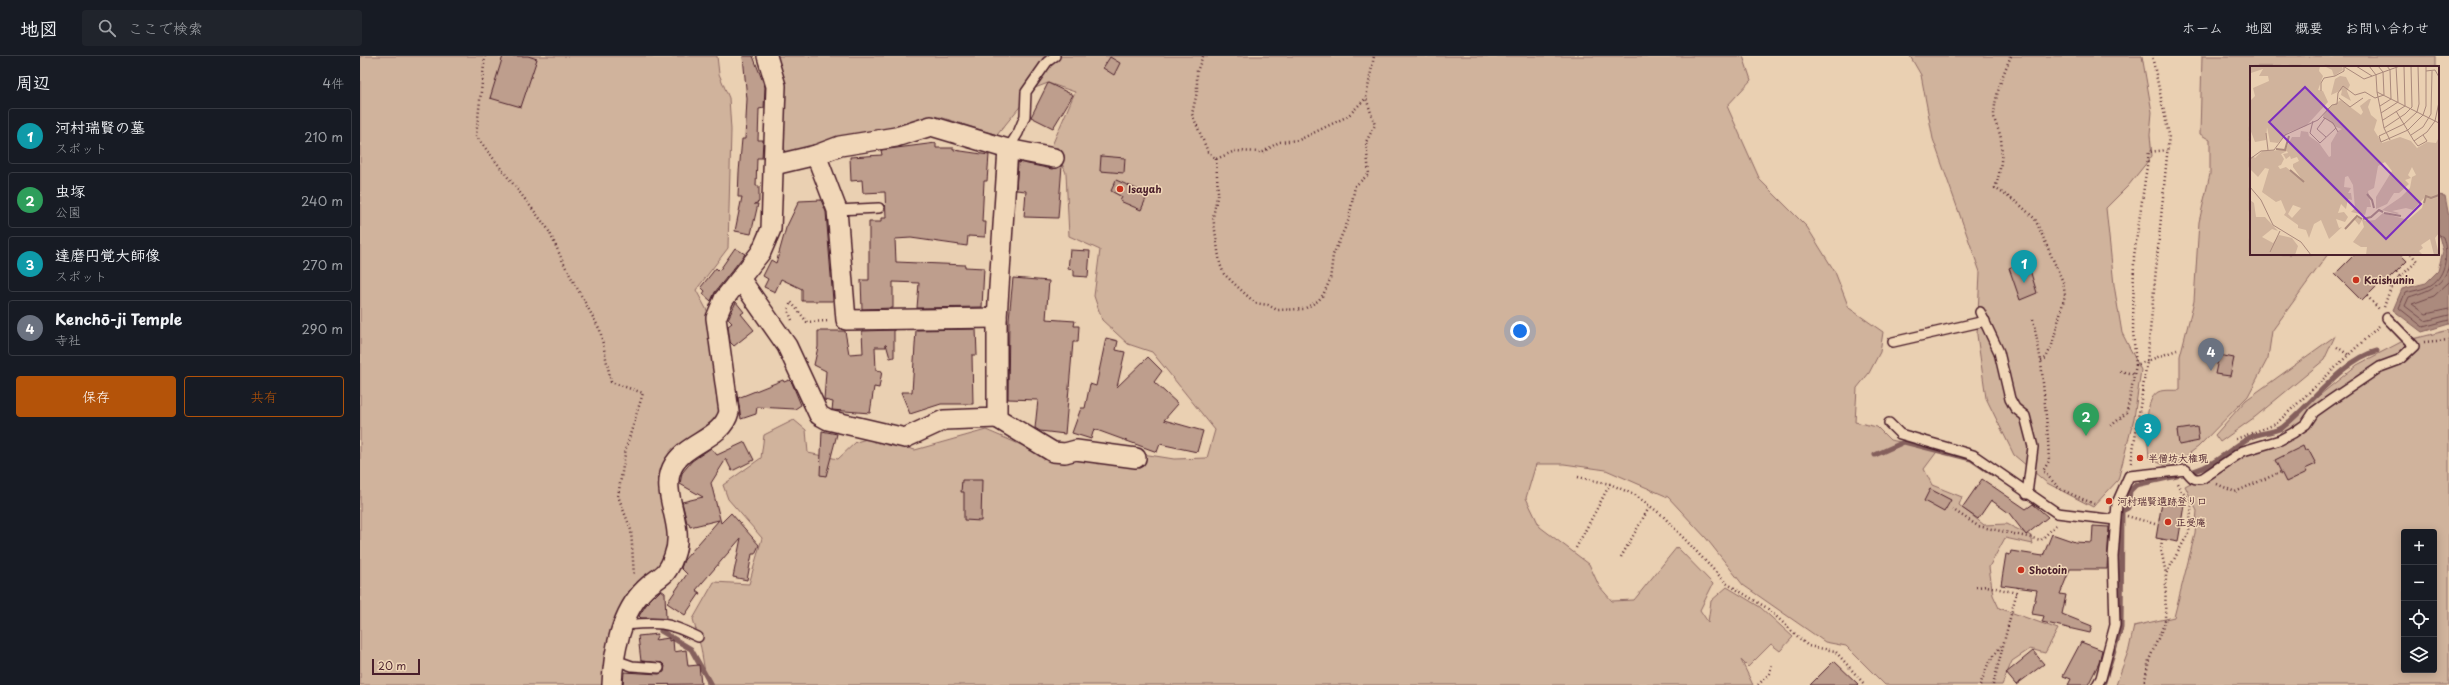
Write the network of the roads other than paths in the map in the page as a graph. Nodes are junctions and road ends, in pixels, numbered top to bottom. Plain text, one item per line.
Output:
1 (767, 56) edge
2 (1055, 56) edge
3 (1008, 148) junction
4 (816, 155) junction
5 (1054, 158) dead end
6 (774, 165) junction
7 (879, 208) dead end
8 (837, 210) junction
9 (741, 280) junction
10 (1980, 312) dead end
11 (997, 318) junction
12 (2387, 318) dead end
13 (1985, 321) junction
14 (1893, 342) dead end
15 (997, 418) junction
16 (1889, 423) dead end
17 (1136, 458) dead end
18 (2027, 494) junction
19 (2115, 520) junction
20 (624, 625) junction
21 (698, 637) dead end
22 (615, 660) junction
23 (659, 668) dead end
24 (612, 685) edge
25 (2097, 685) edge

1 - 6 street
2 - 3 lane
3 - 4 street
3 - 5 street
3 - 11 street
4 - 6 street
4 - 8 street
6 - 9 street
7 - 8 lane
8 - 11 street
9 - 15 street
9 - 20 street
10 - 13 lane
11 - 15 street
12 - 19 lane
13 - 14 lane
13 - 18 lane
15 - 17 street
16 - 18 lane
18 - 19 lane
19 - 25 lane
20 - 21 lane
20 - 22 street
22 - 23 lane
22 - 24 street

